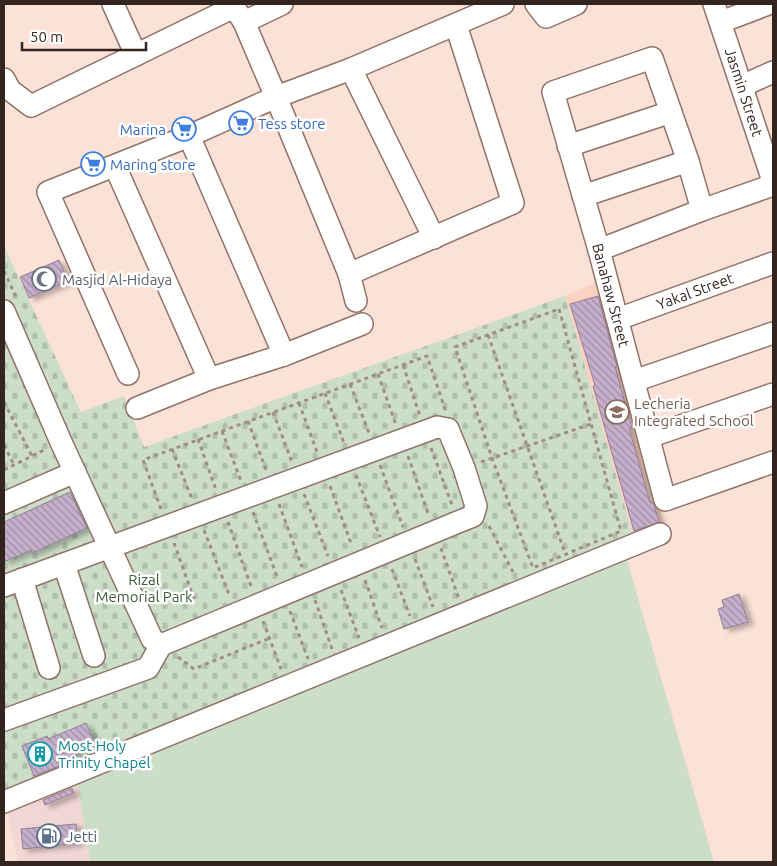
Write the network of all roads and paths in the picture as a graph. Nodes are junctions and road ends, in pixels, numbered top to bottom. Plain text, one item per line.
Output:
1 (113, 4) edge
2 (282, 4) edge
3 (503, 4) edge
4 (536, 4) edge
5 (576, 4) edge
6 (768, 4) edge
7 (237, 11) edge
8 (717, 13) edge
9 (456, 25) junction
10 (136, 55) junction
11 (351, 69) junction
12 (773, 72) edge
13 (4, 79) edge
14 (742, 86) junction
15 (276, 97) junction
16 (671, 112) junction
17 (189, 136) junction
18 (568, 146) junction
19 (688, 161) junction
20 (115, 166) junction
21 (773, 183) edge
22 (583, 196) junction
23 (702, 210) junction
24 (434, 238) junction
25 (599, 250) junction
26 (773, 263) edge
27 (349, 274) junction
28 (356, 301) dead end
29 (4, 311) edge
30 (618, 319) junction
31 (362, 324) dead end
32 (773, 333) edge
33 (488, 335) junction
34 (284, 354) junction
35 (128, 374) dead end
36 (378, 374) junction
37 (208, 379) junction
38 (634, 381) junction
39 (350, 384) junction
40 (325, 393) junction
41 (773, 394) edge
42 (4, 402) edge
43 (299, 402) junction
44 (137, 408) dead end
45 (273, 412) junction
46 (248, 421) junction
47 (591, 424) junction
48 (448, 429) junction
49 (222, 431) junction
50 (649, 437) junction
51 (198, 439) junction
52 (402, 440) junction
53 (61, 442) junction
54 (4, 445) edge
55 (528, 446) junction
56 (375, 450) junction
57 (32, 456) junction
58 (492, 458) junction
59 (350, 459) junction
60 (143, 460) dead end
61 (773, 462) edge
62 (14, 465) junction
63 (464, 468) junction
64 (324, 469) junction
65 (4, 470) edge
66 (75, 472) junction
67 (298, 478) junction
68 (273, 488) junction
69 (247, 497) junction
70 (4, 503) edge
71 (222, 506) junction
72 (473, 516) junction
73 (435, 532) junction
74 (621, 532) dead end
75 (660, 534) dead end
76 (409, 543) junction
77 (110, 548) junction
78 (386, 553) junction
79 (566, 554) dead end
80 (64, 564) junction
81 (359, 564) junction
82 (532, 568) dead end
83 (335, 574) junction
84 (515, 576) dead end
85 (13, 583) edge
86 (308, 584) junction
87 (284, 595) junction
88 (451, 603) dead end
89 (258, 605) junction
90 (434, 610) dead end
91 (411, 619) dead end
92 (376, 634) dead end
93 (368, 637) dead end
94 (270, 638) junction
95 (162, 645) junction
96 (325, 655) dead end
97 (94, 656) dead end
98 (309, 662) dead end
99 (49, 668) dead end
100 (282, 673) dead end
101 (4, 720) edge
102 (4, 802) edge

1 - 10 street
2 - 7 street
3 - 9 street
4 - 5 street
6 - 8 street
7 - 10 street
7 - 15 street
8 - 14 street, Jasmin Street
9 - 11 street
9 - 24 street
10 - 13 street
11 - 15 street
11 - 24 street
12 - 14 street
14 - 21 street, Jasmin Street
15 - 17 street
15 - 27 street
16 - 18 street
16 - 18 street, Banahaw Street
16 - 19 street
17 - 20 street
17 - 34 street
18 - 22 street, Banahaw Street
19 - 22 street
19 - 23 street
20 - 35 street
20 - 37 street
21 - 23 street
22 - 25 street, Banahaw Street
23 - 25 street
24 - 27 street
25 - 30 street, Banahaw Street
26 - 30 street, Yakal Street
27 - 28 street
29 - 53 street
30 - 38 street, Banahaw Street
31 - 34 street
32 - 38 street
33 - 47 path
33 - 55 path
33 - 58 path
34 - 37 street
36 - 39 path
36 - 48 path
36 - 52 path
37 - 44 street
38 - 50 street, Banahaw Street
39 - 40 path
39 - 56 path
40 - 43 path
40 - 59 path
41 - 50 street
42 - 57 path
43 - 45 path
43 - 64 path
45 - 46 path
45 - 67 path
46 - 49 path
46 - 68 path
47 - 55 path
47 - 74 path
48 - 52 street
48 - 63 street
49 - 51 path
49 - 69 path
50 - 61 street, Banahaw Street
51 - 60 path
51 - 71 path
52 - 56 street
52 - 73 path
53 - 57 path
53 - 66 street
54 - 62 path
55 - 58 path
55 - 79 path
56 - 59 street
56 - 76 path
57 - 62 path
58 - 63 path
58 - 82 path
59 - 64 street
59 - 78 path
62 - 65 path
63 - 72 street
64 - 67 street
64 - 81 path
66 - 70 street
66 - 77 street
67 - 68 street
67 - 83 path
68 - 69 street
68 - 86 path
69 - 71 street
69 - 87 path
71 - 77 street
71 - 89 path
72 - 73 street
72 - 84 path
73 - 76 street
73 - 88 path
75 - 102 street
76 - 78 street
76 - 90 path
77 - 80 street
77 - 95 street
78 - 81 street
78 - 91 path
80 - 85 street
80 - 97 street
81 - 83 street
81 - 92 path
83 - 86 street
83 - 93 path
85 - 99 street
86 - 87 street
86 - 96 path
87 - 89 street
87 - 98 path
89 - 94 path
89 - 95 street
94 - 95 path
94 - 100 path
95 - 101 street

